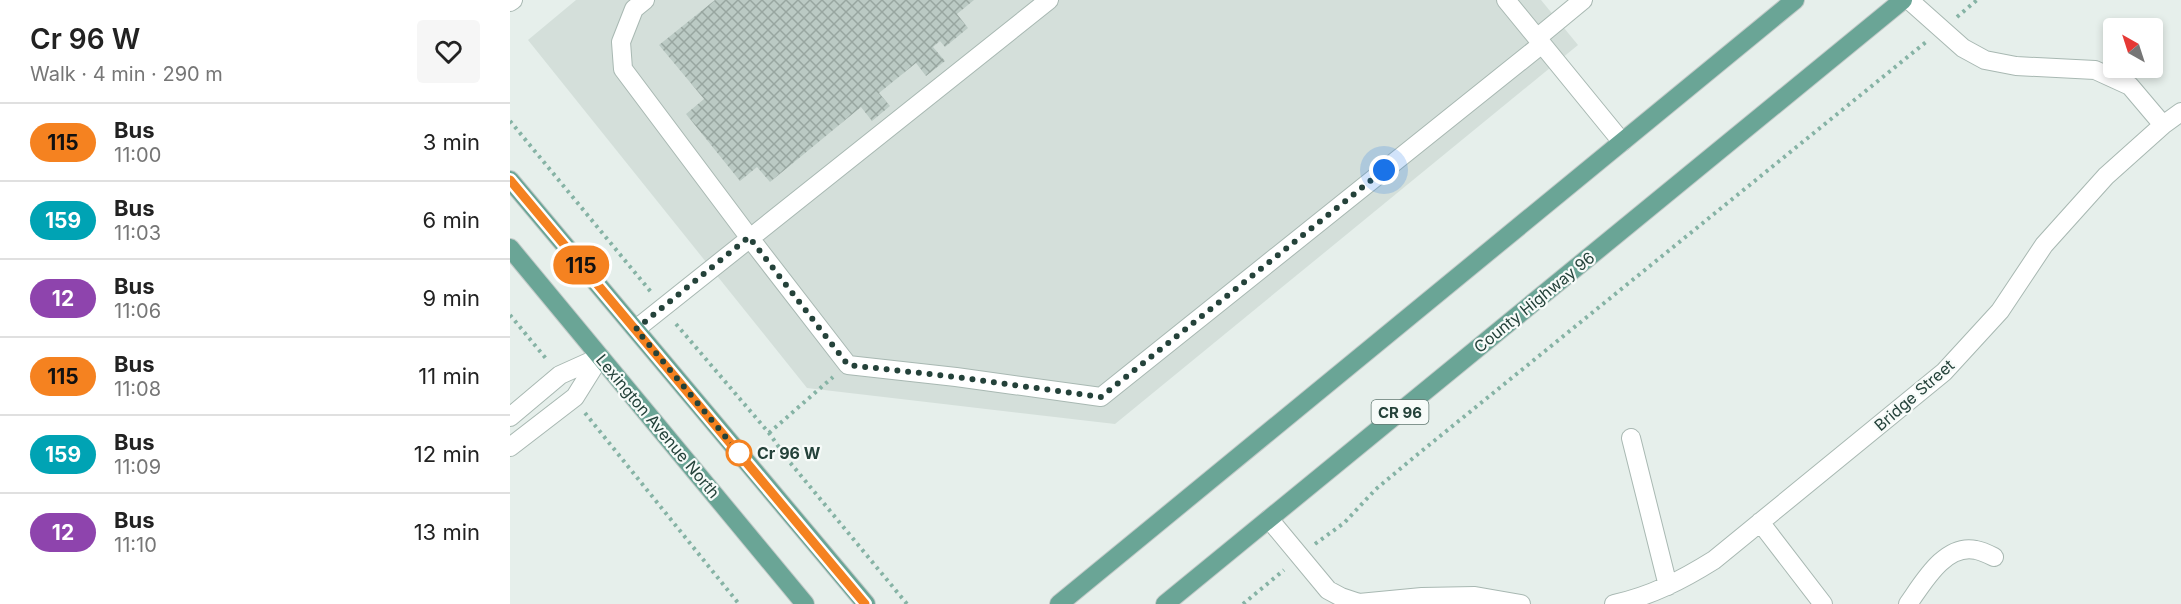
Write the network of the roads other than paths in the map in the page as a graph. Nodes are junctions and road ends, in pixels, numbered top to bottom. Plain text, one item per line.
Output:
1 (645, 0) edge
2 (1049, 0) edge
3 (1506, 0) edge
4 (1583, 0) edge
5 (1795, 0) edge
6 (1903, 0) edge
7 (1909, 0) edge
8 (1540, 41) junction
9 (2181, 112) edge
10 (2163, 125) junction
11 (1622, 142) junction
12 (510, 180) edge
13 (749, 237) junction
14 (510, 248) edge
15 (636, 329) junction
16 (600, 357) junction
17 (510, 417) edge
18 (1631, 438) dead end
19 (510, 447) edge
20 (1269, 519) junction
21 (1760, 522) junction
22 (1994, 557) dead end
23 (789, 585) junction
24 (1668, 586) junction
25 (1501, 602) edge
26 (796, 604) edge
27 (805, 604) edge
28 (866, 604) edge
29 (1059, 604) edge
30 (1165, 604) edge
31 (1521, 604) edge
32 (1614, 604) edge
33 (1824, 604) edge
34 (1908, 604) edge

1 - 13 street
2 - 13 street
3 - 8 street
4 - 8 street
5 - 11 main road
6 - 20 main road, County Highway 96 / CR 96
7 - 10 street
8 - 11 street
8 - 13 street
9 - 10 street, Bridge Street
10 - 21 street, Bridge Street
11 - 29 main road
12 - 15 main road
13 - 15 street
14 - 16 main road, Lexington Avenue North
15 - 28 main road
16 - 17 street
16 - 19 street
16 - 23 main road, Lexington Avenue North
18 - 24 street
20 - 25 street
20 - 30 main road, County Highway 96 / CR 96
21 - 24 street, Bridge Street
21 - 33 street
22 - 34 street
23 - 26 main road
23 - 27 main road, Lexington Avenue North
24 - 32 street, Bridge Street
25 - 31 street

